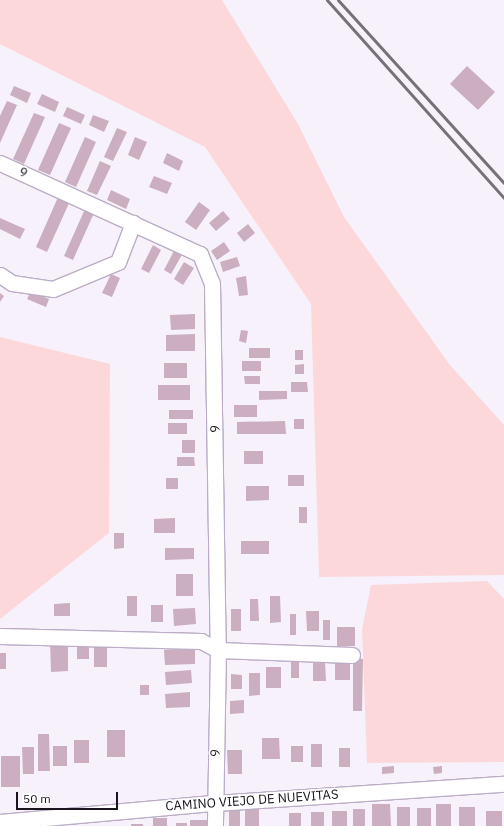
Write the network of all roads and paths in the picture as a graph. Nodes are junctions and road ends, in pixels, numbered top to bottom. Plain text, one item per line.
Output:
1 (0, 163) edge
2 (133, 223) junction
3 (0, 275) edge
4 (0, 636) edge
5 (218, 650) junction
6 (352, 655) dead end
7 (504, 784) edge
8 (215, 803) junction
9 (0, 822) edge
10 (215, 826) edge

1 - 2 street, 9
2 - 3 street
2 - 5 street, 9
4 - 5 street
5 - 6 street
5 - 8 street, 9
7 - 8 street, CAMINO VIEJO DE NUEVITAS
8 - 9 street, CAMINO VIEJO DE NUEVITAS
8 - 10 street, 9

